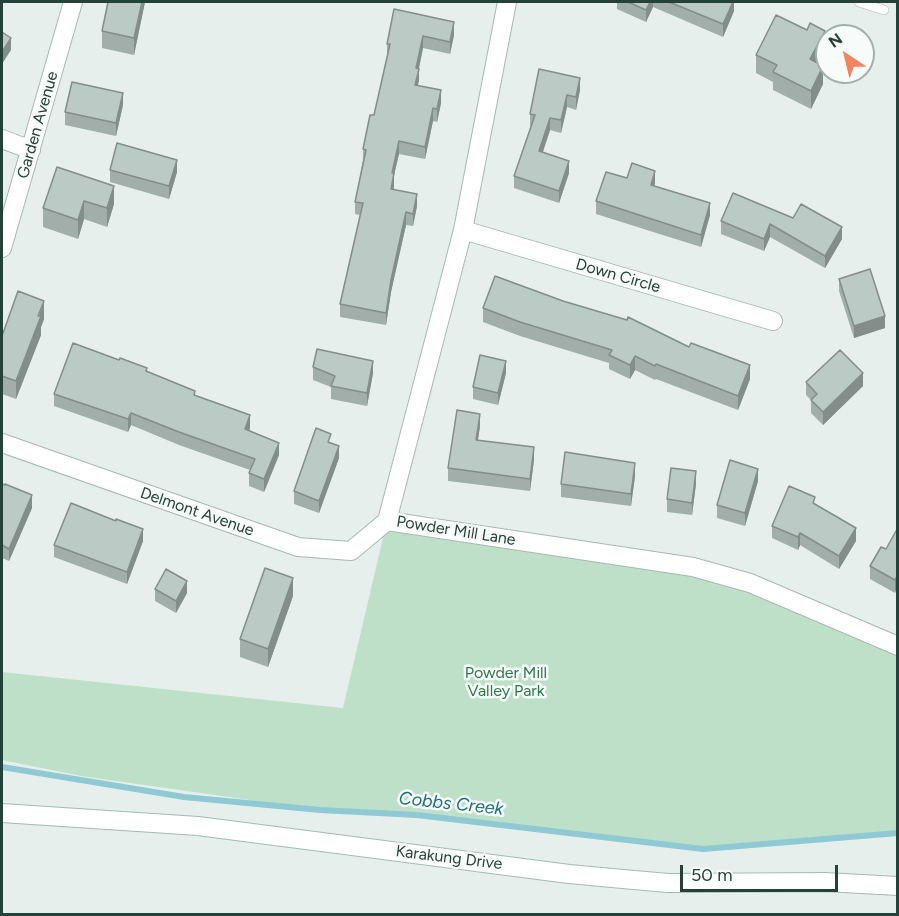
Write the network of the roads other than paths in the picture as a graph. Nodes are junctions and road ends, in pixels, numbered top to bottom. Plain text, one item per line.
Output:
1 (73, 2) edge
2 (507, 2) edge
3 (859, 2) edge
4 (884, 10) dead end
5 (2, 139) edge
6 (31, 150) junction
7 (463, 230) junction
8 (2, 248) edge
9 (773, 321) dead end
10 (2, 443) edge
11 (387, 521) junction
12 (897, 646) edge
13 (2, 813) edge
14 (897, 886) edge

1 - 6 street, Garden Avenue
2 - 7 street, Powder Mill Lane
3 - 4 lane
5 - 6 street
6 - 8 street, Garden Avenue
7 - 9 street, Down Circle
7 - 11 street, Powder Mill Lane
10 - 11 street, Delmont Avenue
11 - 12 street, Powder Mill Lane
13 - 14 street, Karakung Drive

